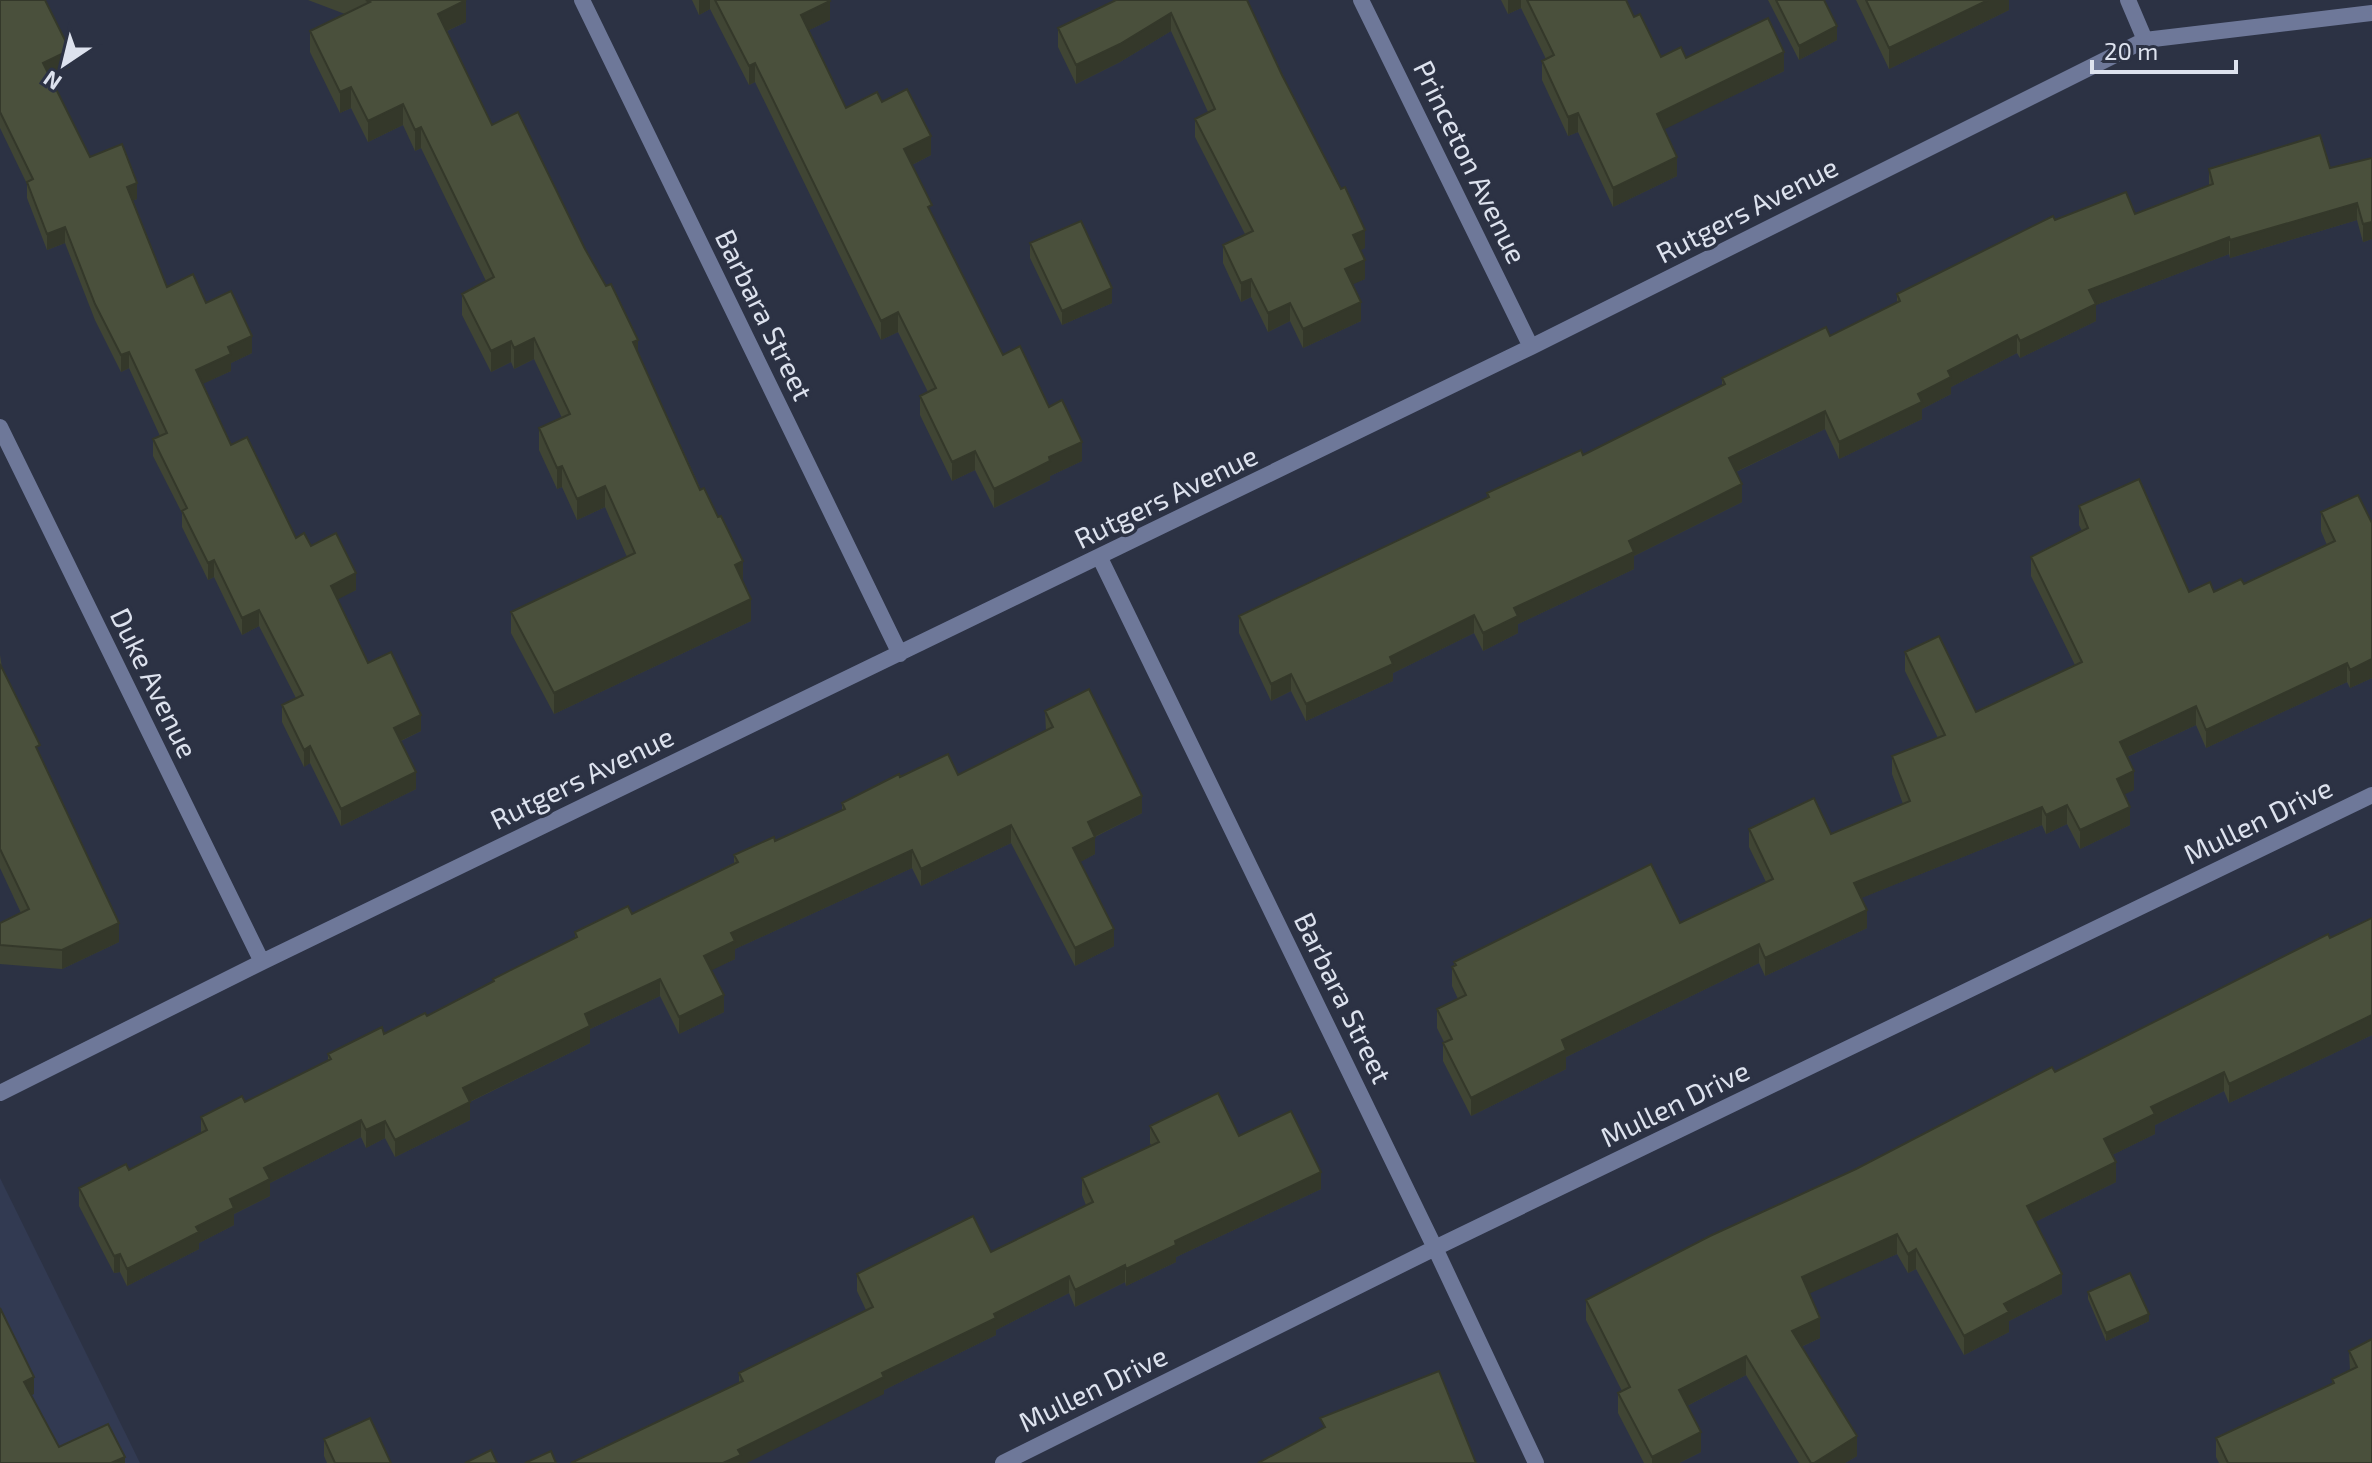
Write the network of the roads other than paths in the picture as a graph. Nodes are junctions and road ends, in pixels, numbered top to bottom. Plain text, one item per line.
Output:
1 (582, 0) edge
2 (1361, 0) edge
3 (2128, 0) edge
4 (2372, 13) edge
5 (2145, 40) junction
6 (1531, 347) junction
7 (0, 427) edge
8 (1100, 558) junction
9 (900, 654) junction
10 (2372, 795) edge
11 (262, 962) junction
12 (0, 1093) edge
13 (1435, 1248) junction
14 (1003, 1463) edge
15 (1536, 1463) edge

1 - 9 street, Barbara Street
2 - 6 street, Princeton Avenue
3 - 5 street
4 - 5 street, Rutgers Avenue
5 - 6 street, Rutgers Avenue
6 - 8 street, Rutgers Avenue
7 - 11 street, Duke Avenue
8 - 9 street, Rutgers Avenue
8 - 13 street, Barbara Street
9 - 11 street, Rutgers Avenue
10 - 13 street, Mullen Drive
11 - 12 street, Rutgers Avenue
13 - 14 street, Mullen Drive
13 - 15 street, Barbara Street

